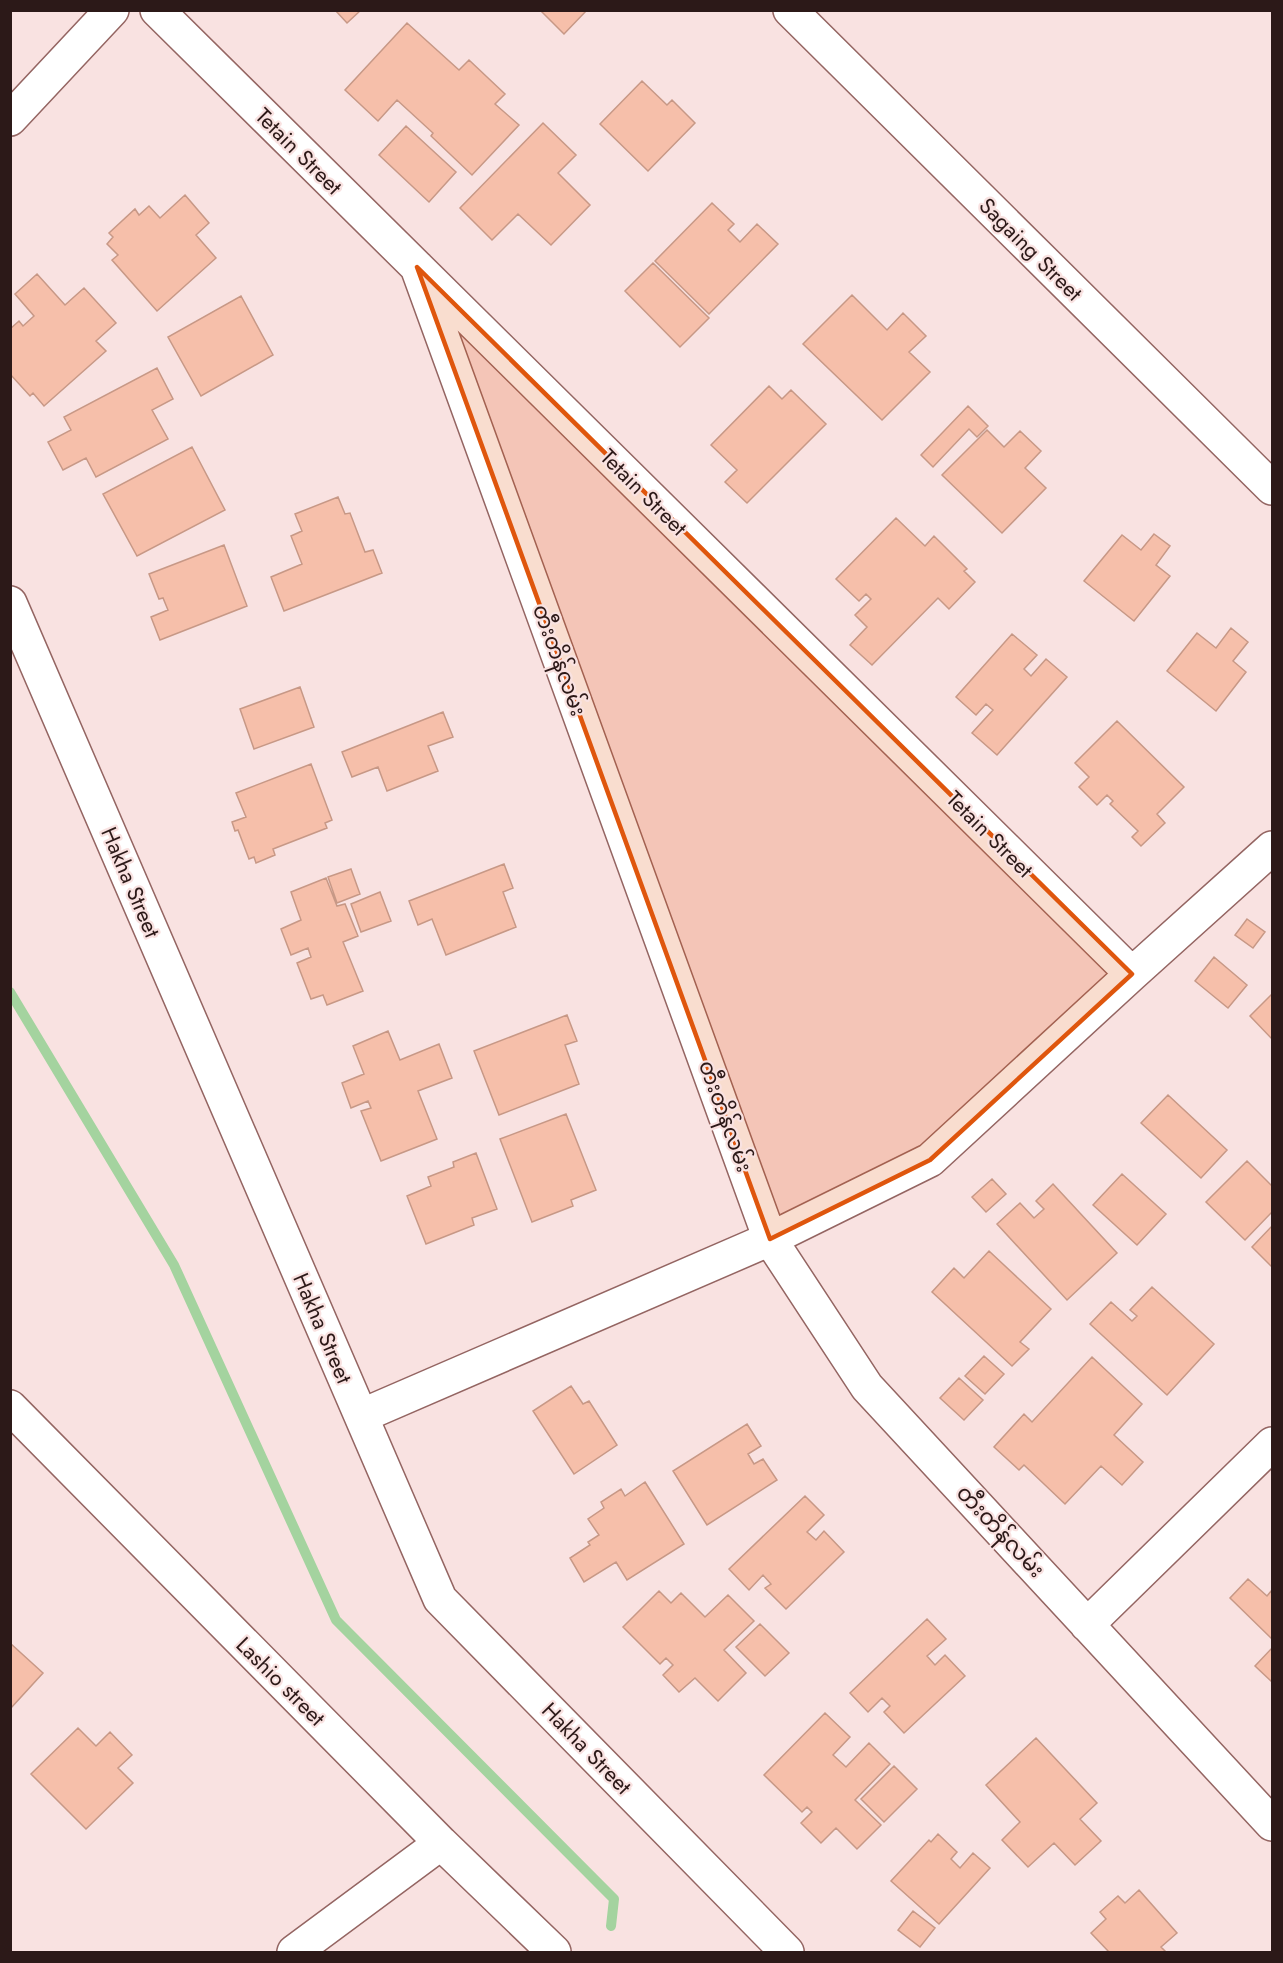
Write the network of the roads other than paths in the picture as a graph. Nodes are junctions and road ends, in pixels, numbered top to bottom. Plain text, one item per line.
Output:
1 (112, 10) edge
2 (157, 10) edge
3 (790, 10) edge
4 (10, 118) edge
5 (417, 267) junction
6 (1272, 489) edge
7 (10, 603) edge
8 (1272, 848) edge
9 (1132, 974) junction
10 (770, 1239) junction
11 (10, 1407) edge
12 (361, 1416) junction
13 (1272, 1444) edge
14 (1088, 1625) junction
15 (1272, 1824) edge
16 (441, 1843) junction
17 (294, 1953) edge
18 (554, 1953) edge
19 (787, 1953) edge

1 - 4 street
2 - 5 street, Tetain Street
3 - 6 street, Sagaing Street
5 - 9 street, Tetain Street
5 - 10 street, တီးတိန်လမ်း
7 - 12 street, Hakha Street
8 - 9 street
9 - 10 street
10 - 12 street
10 - 14 street, တီးတိန်လမ်း
11 - 16 street, Lashio street
12 - 19 street, Hakha Street
13 - 14 street
14 - 15 street, တီးတိန်လမ်း
16 - 17 street
16 - 18 street, Lashio street

